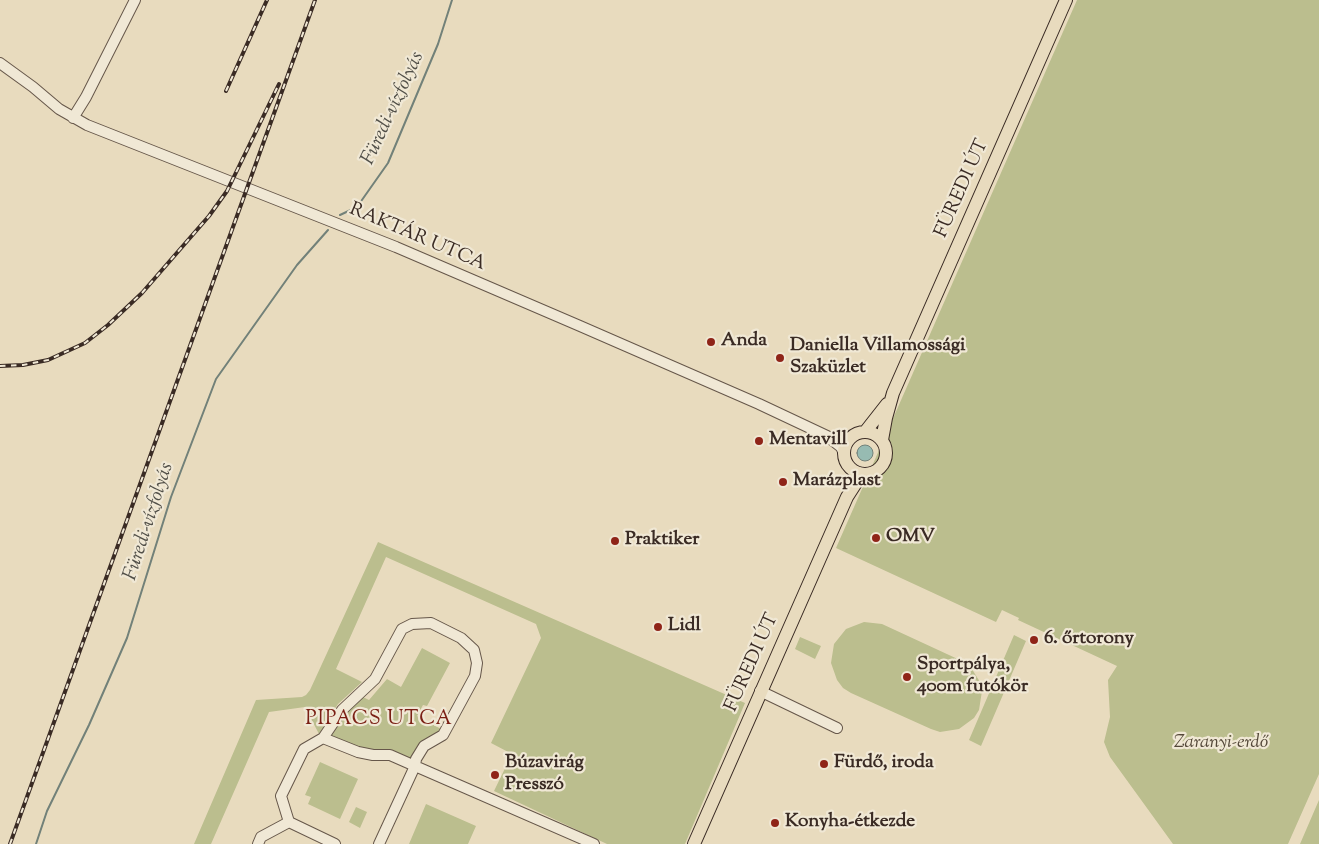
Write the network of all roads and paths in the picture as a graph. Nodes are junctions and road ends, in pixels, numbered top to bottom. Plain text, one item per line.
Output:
1 (135, 0) edge
2 (1066, 0) edge
3 (0, 63) edge
4 (73, 118) junction
5 (893, 393) junction
6 (865, 432) junction
7 (827, 436) junction
8 (851, 438) junction
9 (882, 440) junction
10 (844, 454) junction
11 (850, 467) junction
12 (866, 474) junction
13 (847, 497) junction
14 (760, 691) junction
15 (837, 728) dead end
16 (323, 738) junction
17 (415, 766) junction
18 (289, 822) junction
19 (258, 844) edge
20 (335, 844) edge
21 (379, 844) edge
22 (594, 844) edge
23 (694, 844) edge

1 - 4 street
2 - 5 main road, FÜREDI ÚT
3 - 4 street, RAKTÁR UTCA
4 - 7 street, RAKTÁR UTCA
5 - 6 main road, FÜREDI ÚT
5 - 9 main road, FÜREDI ÚT
6 - 8 main road, FÜREDI ÚT
6 - 9 main road
7 - 8 street, RAKTÁR UTCA
7 - 10 street, RAKTÁR UTCA
8 - 10 main road
9 - 12 main road, FÜREDI ÚT
10 - 11 main road, FÜREDI ÚT
11 - 12 main road
11 - 13 main road, FÜREDI ÚT
12 - 13 main road, FÜREDI ÚT
13 - 14 main road, FÜREDI ÚT
14 - 15 street
14 - 23 main road, FÜREDI ÚT
16 - 17 street
16 - 17 street
16 - 18 street
17 - 21 street
17 - 22 street
18 - 19 street
18 - 20 street

